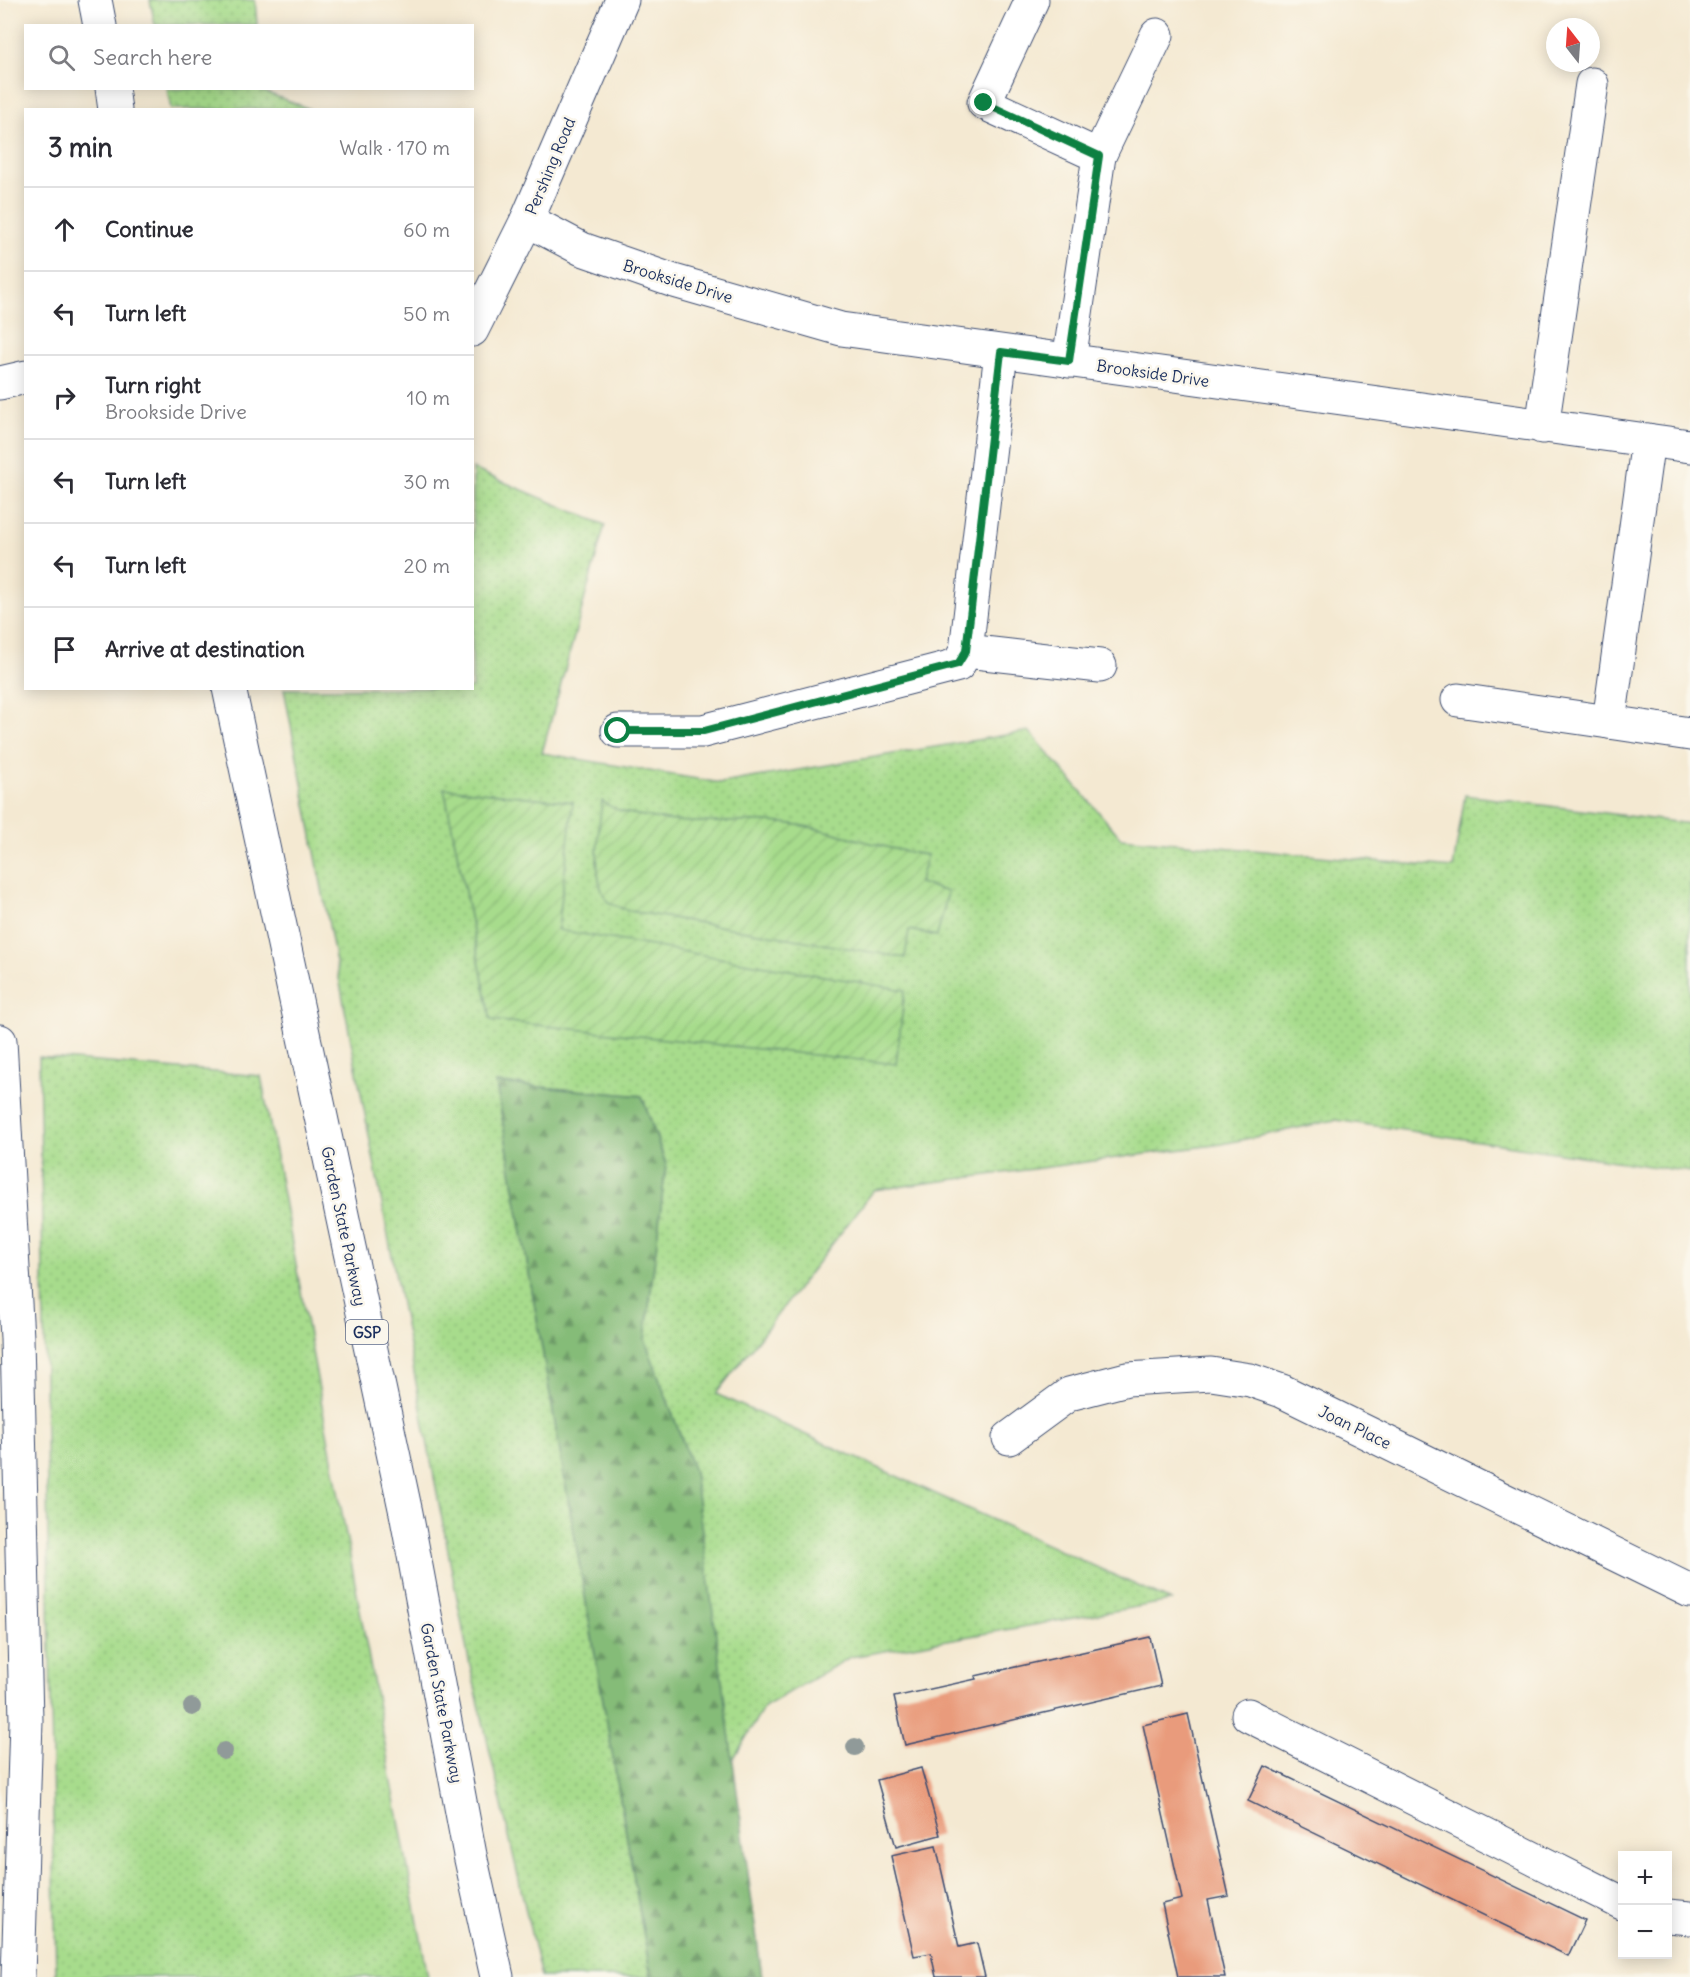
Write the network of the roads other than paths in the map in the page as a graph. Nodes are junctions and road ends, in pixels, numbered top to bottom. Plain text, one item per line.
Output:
1 (95, 0) edge
2 (622, 0) edge
3 (1032, 0) edge
4 (100, 24) edge
5 (1157, 35) dead end
6 (1592, 84) dead end
7 (112, 90) edge
8 (115, 108) edge
9 (1099, 156) junction
10 (526, 220) junction
11 (474, 326) edge
12 (1001, 352) junction
13 (1069, 361) junction
14 (24, 377) edge
15 (0, 383) edge
16 (1542, 427) junction
17 (1648, 440) junction
18 (1690, 446) edge
19 (966, 651) junction
20 (1100, 666) dead end
21 (229, 690) edge
22 (1458, 700) dead end
23 (1609, 722) junction
24 (618, 731) dead end
25 (1690, 734) edge
26 (0, 1041) edge
27 (1009, 1438) dead end
28 (1690, 1591) edge
29 (1248, 1715) dead end
30 (1618, 1900) edge
31 (1672, 1916) edge
32 (1690, 1918) edge
33 (18, 1977) edge
34 (497, 1977) edge

1 - 4 main road
2 - 10 main road, Pershing Road
3 - 9 main road
5 - 9 main road
6 - 16 main road
7 - 8 main road
9 - 13 main road
10 - 11 main road, Pershing Road
10 - 12 main road, Brookside Drive
12 - 13 main road, Brookside Drive
12 - 19 main road
13 - 16 main road, Brookside Drive
14 - 15 main road
16 - 17 main road, Brookside Drive
17 - 18 main road, Brookside Drive
17 - 23 main road
19 - 20 main road
19 - 24 main road
21 - 34 main road, Garden State Parkway / GSP
22 - 23 main road
23 - 25 main road
26 - 33 main road
27 - 28 main road, Joan Place
29 - 30 main road
31 - 32 main road

